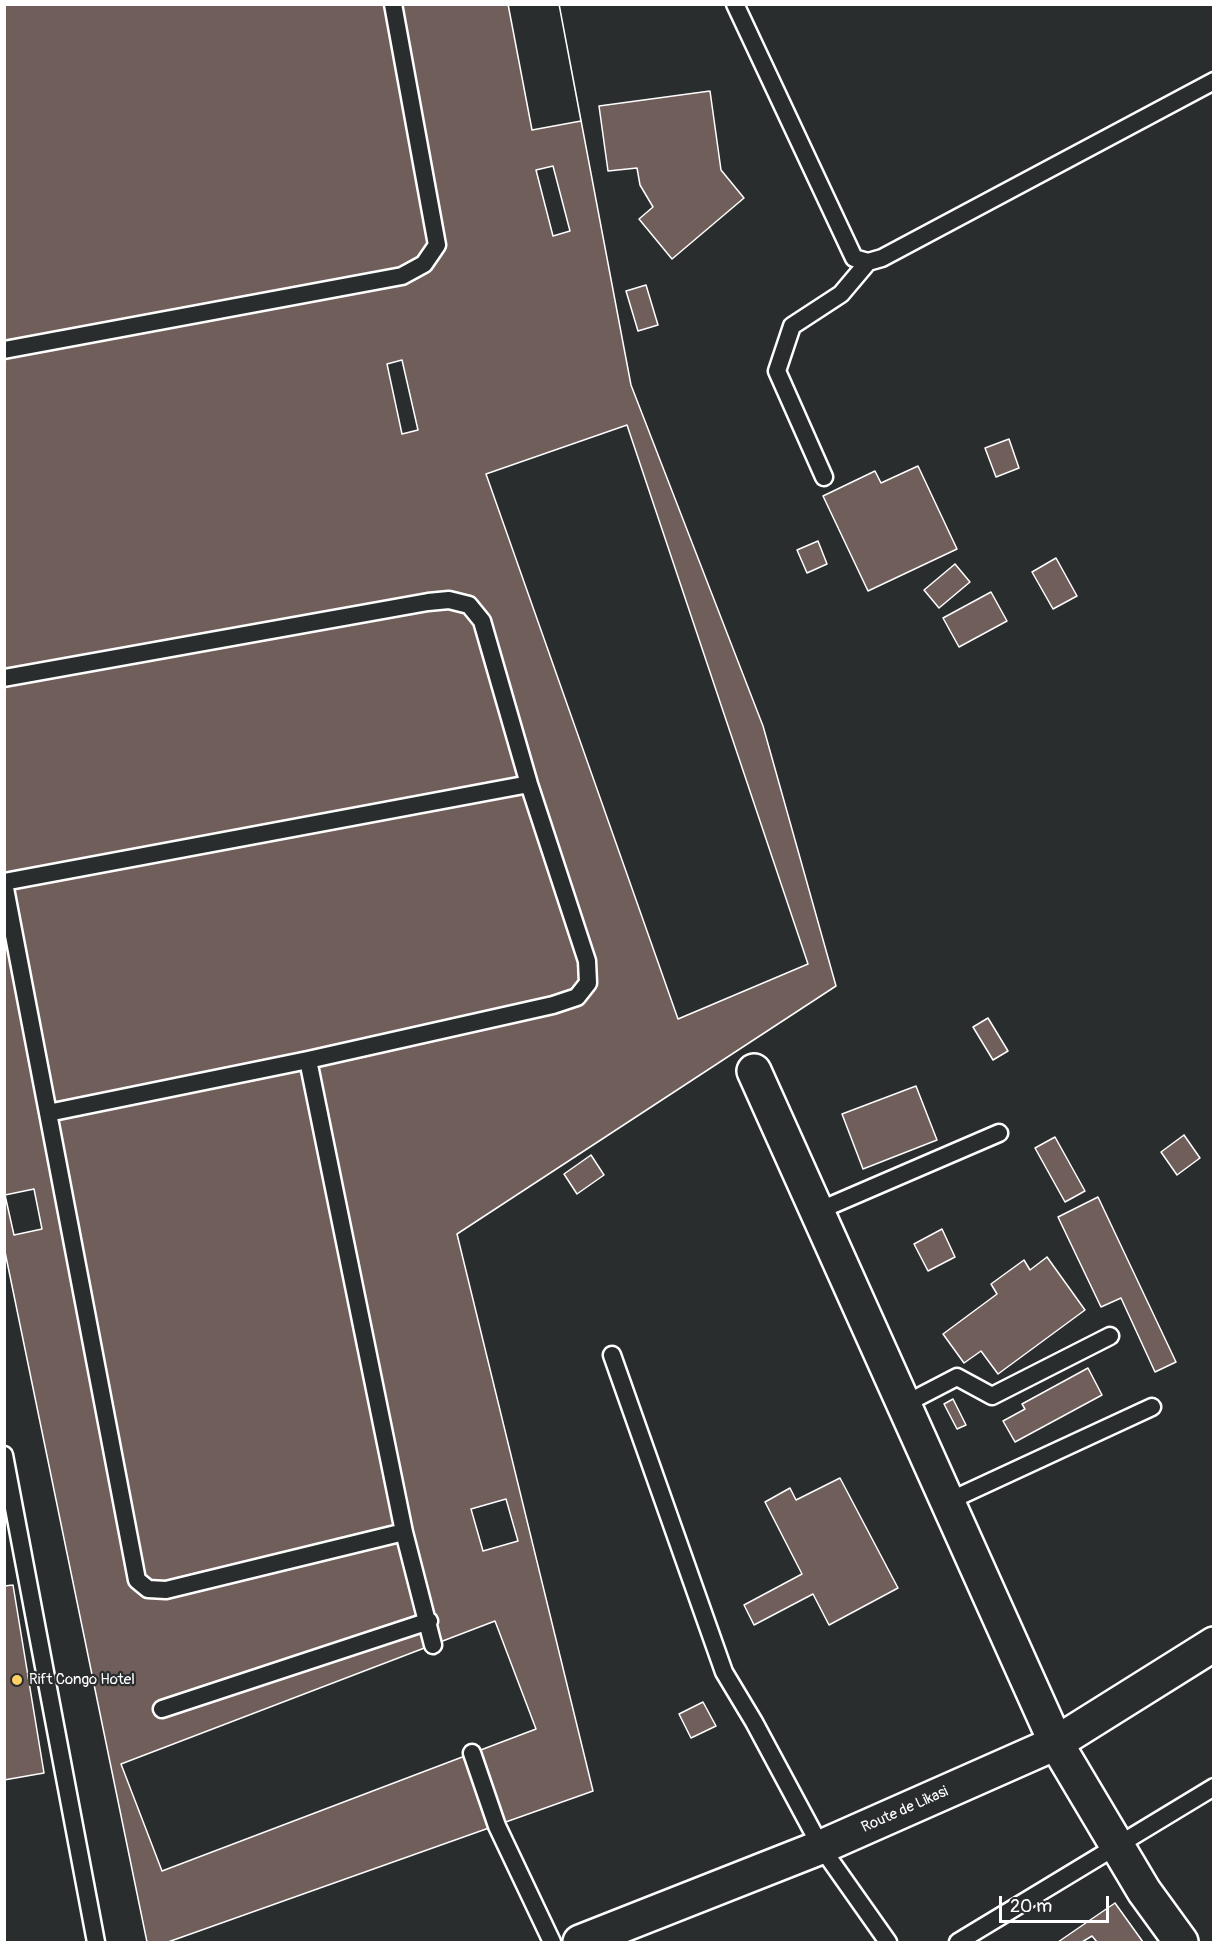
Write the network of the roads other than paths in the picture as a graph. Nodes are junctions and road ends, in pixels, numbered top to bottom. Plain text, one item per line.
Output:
1 (393, 4) edge
2 (735, 4) edge
3 (1214, 81) edge
4 (868, 262) junction
5 (4, 350) edge
6 (824, 477) dead end
7 (4, 678) edge
8 (529, 784) junction
9 (4, 882) edge
10 (308, 1060) junction
11 (754, 1071) dead end
12 (48, 1113) junction
13 (999, 1133) dead end
14 (818, 1211) junction
15 (1110, 1336) dead end
16 (612, 1355) dead end
17 (905, 1404) junction
18 (1152, 1407) dead end
19 (4, 1455) edge
20 (949, 1501) junction
21 (404, 1532) junction
22 (429, 1621) junction
23 (1214, 1644) edge
24 (434, 1645) dead end
25 (162, 1709) dead end
26 (1056, 1743) junction
27 (472, 1754) dead end
28 (1214, 1787) edge
29 (1118, 1845) junction
30 (821, 1847) junction
31 (96, 1942) edge
32 (552, 1942) edge
33 (580, 1942) edge
34 (888, 1942) edge
35 (958, 1942) edge
36 (1181, 1942) edge

1 - 5 lane
2 - 4 lane
3 - 4 lane
4 - 6 lane
7 - 8 lane
8 - 9 lane
8 - 10 lane
9 - 12 lane
10 - 12 lane
10 - 21 lane
11 - 14 main road
12 - 21 lane
13 - 14 lane
14 - 17 main road
15 - 17 lane
16 - 30 lane
17 - 20 main road
18 - 20 lane
19 - 31 lane
20 - 26 main road
21 - 22 lane
22 - 24 lane
22 - 25 lane
23 - 26 main road, Route de Likasi
26 - 29 main road
26 - 30 main road, Route de Likasi
27 - 32 lane
28 - 29 lane
29 - 35 lane
29 - 36 main road
30 - 33 main road, Route de Likasi
30 - 34 lane

